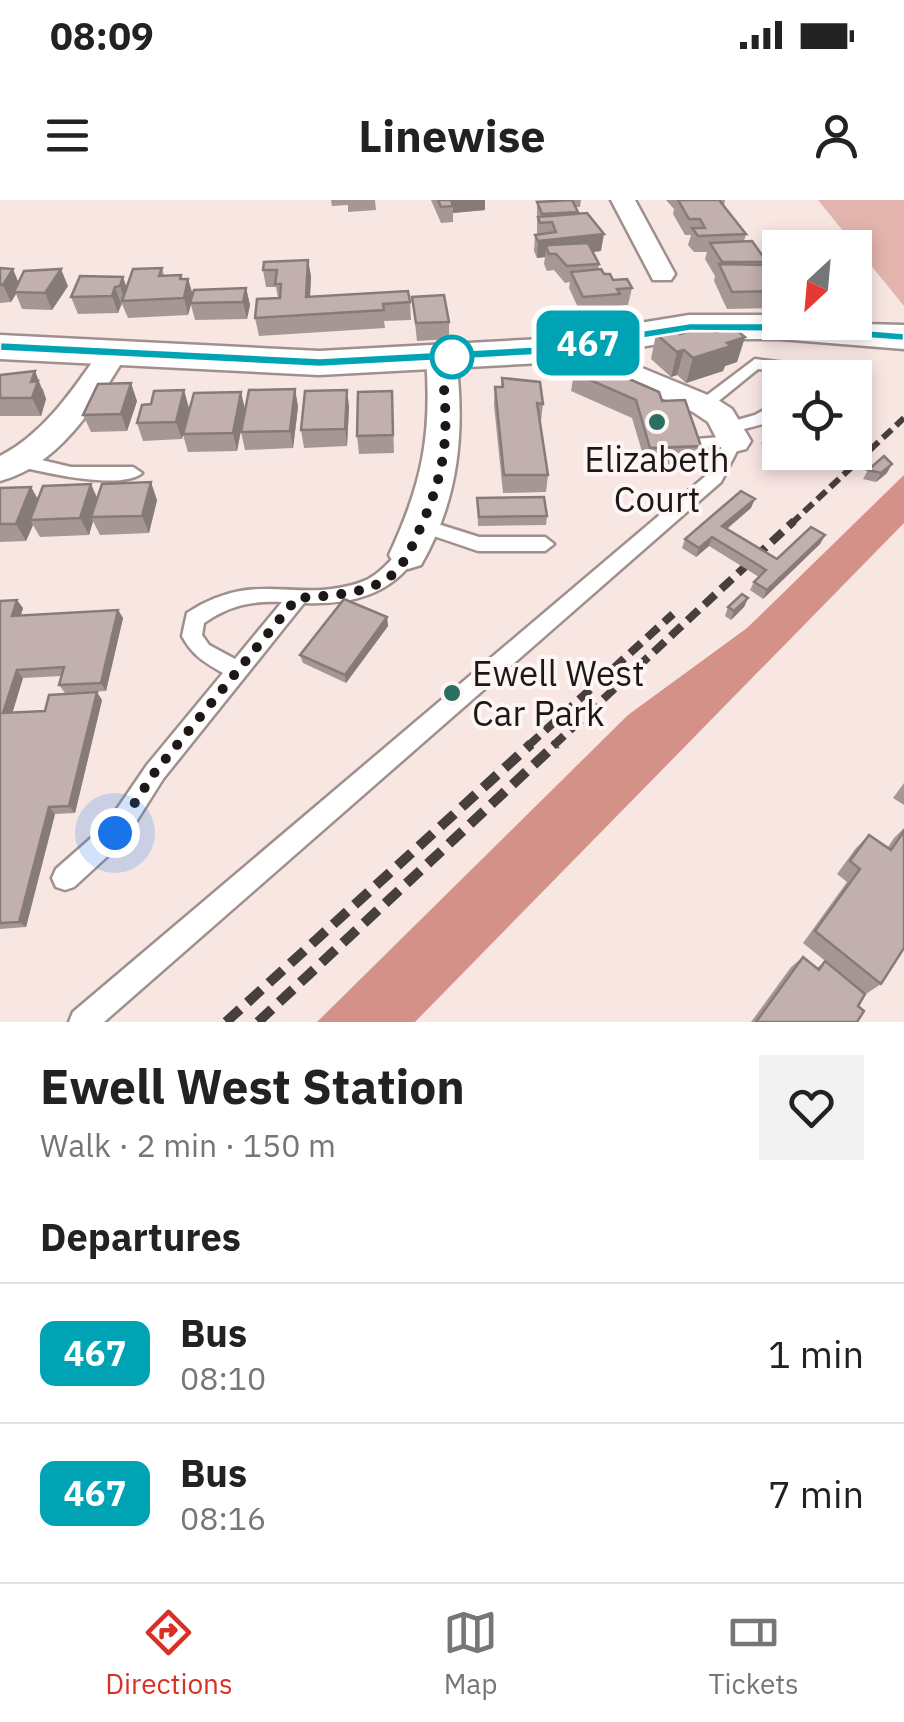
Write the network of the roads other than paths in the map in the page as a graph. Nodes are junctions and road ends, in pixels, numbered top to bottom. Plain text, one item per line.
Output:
1 (623, 200) edge
2 (662, 274) dead end
3 (904, 337) edge
4 (0, 346) edge
5 (568, 347) junction
6 (112, 354) junction
7 (441, 358) junction
8 (762, 365) edge
9 (704, 406) junction
10 (762, 418) edge
11 (732, 435) junction
12 (689, 444) edge
13 (10, 465) edge
14 (133, 473) dead end
15 (415, 540) junction
16 (545, 544) dead end
17 (297, 598) junction
18 (238, 672) junction
19 (65, 878) dead end
20 (83, 1022) edge

1 - 2 street
3 - 5 main road
4 - 6 main road
5 - 7 main road
5 - 9 street
6 - 7 main road
6 - 13 street
7 - 15 street
8 - 9 lane
9 - 11 street
10 - 11 lane
11 - 12 lane
11 - 20 lane
13 - 14 lane
15 - 16 lane
15 - 17 lane
17 - 18 lane
17 - 18 lane
18 - 19 lane

